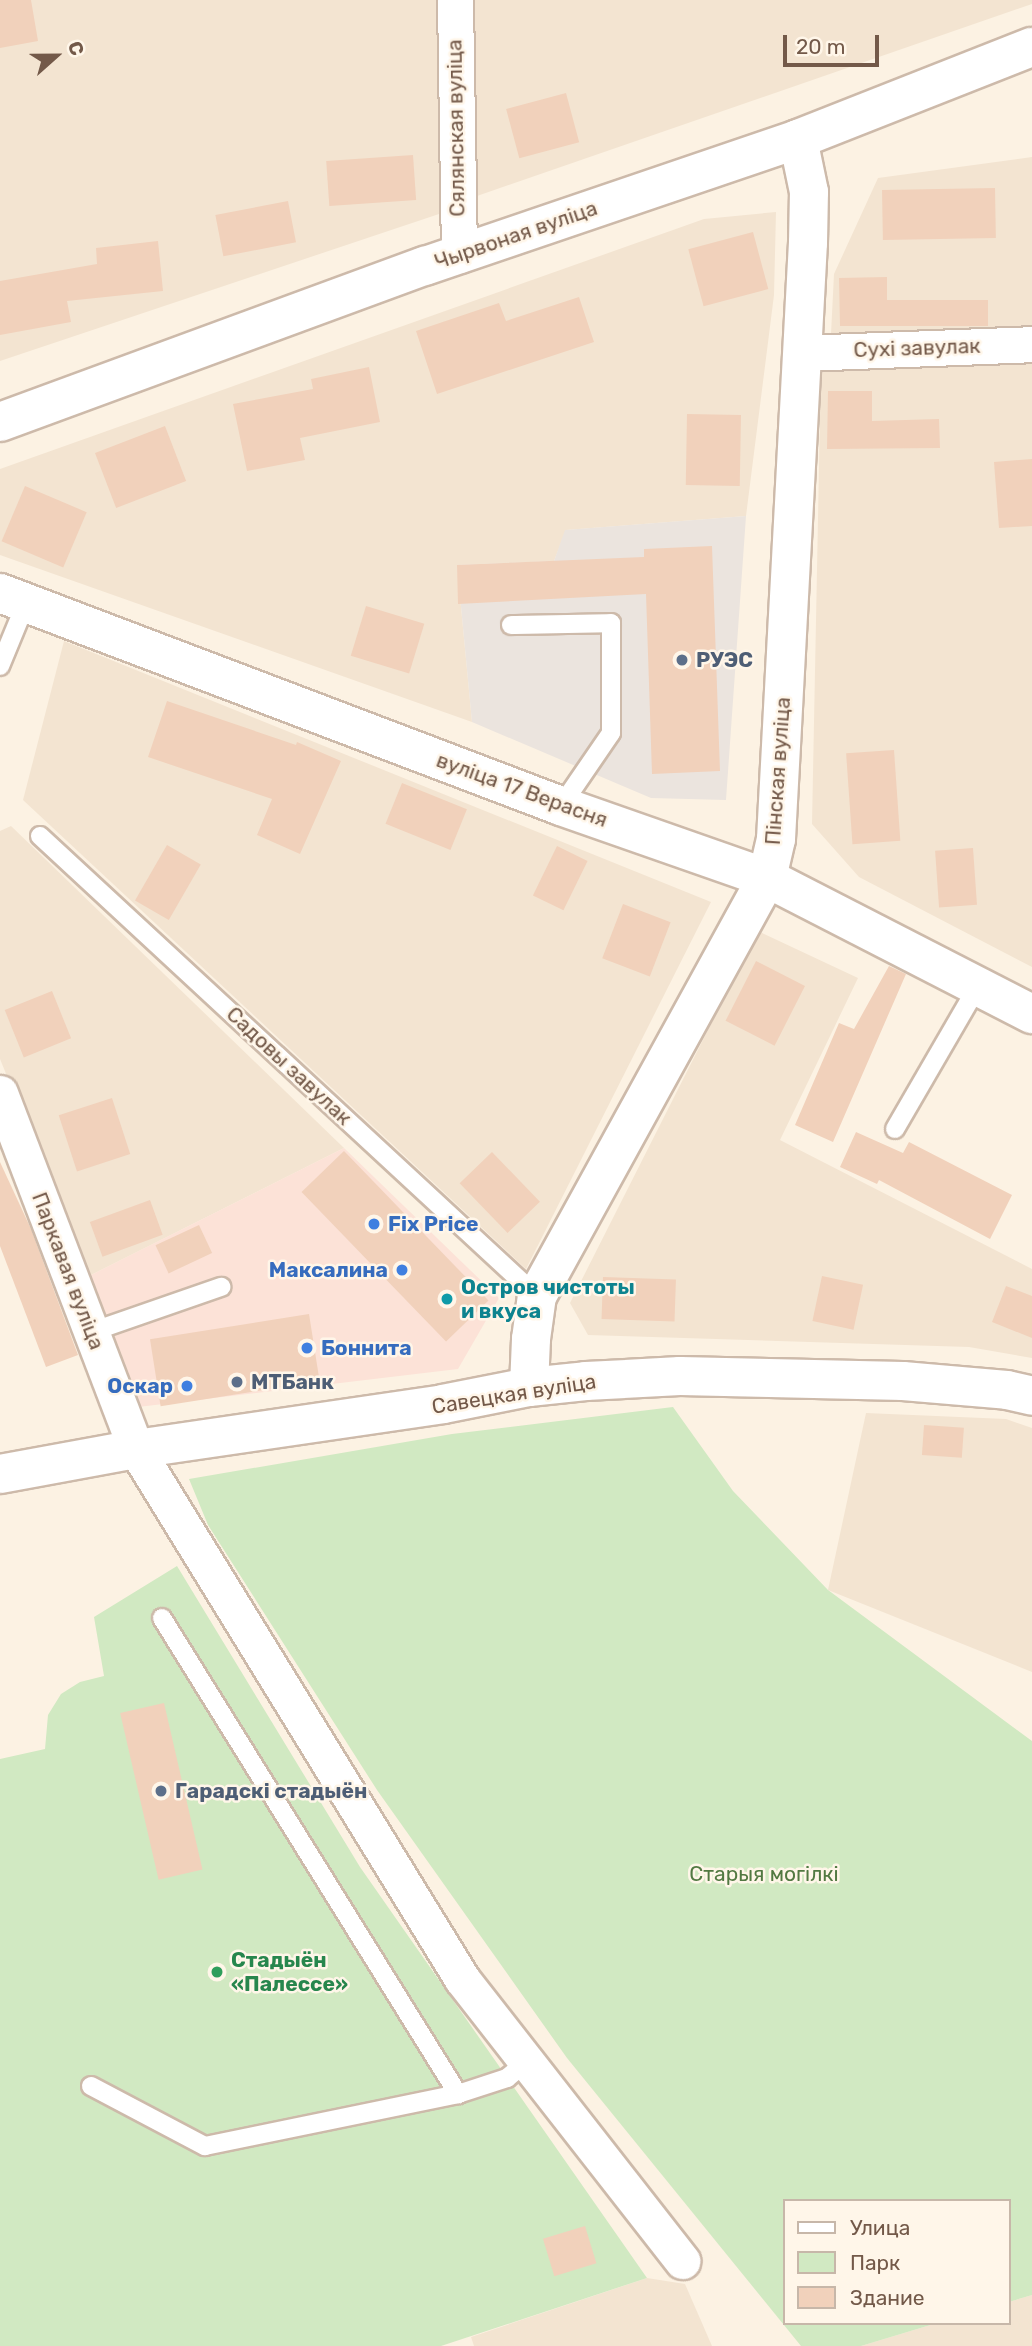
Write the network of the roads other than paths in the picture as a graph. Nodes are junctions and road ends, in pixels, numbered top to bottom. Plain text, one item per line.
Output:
1 (455, 0) edge
2 (1032, 47) edge
3 (798, 139) junction
4 (459, 255) junction
5 (1032, 344) edge
6 (802, 353) junction
7 (0, 422) edge
8 (13, 598) edge
9 (511, 625) dead end
10 (0, 666) edge
11 (561, 806) junction
12 (40, 836) dead end
13 (767, 878) junction
14 (978, 986) junction
15 (1032, 1014) edge
16 (0, 1093) edge
17 (895, 1129) dead end
18 (221, 1287) dead end
19 (537, 1296) junction
20 (91, 1332) junction
21 (530, 1387) junction
22 (1032, 1396) edge
23 (136, 1450) junction
24 (0, 1474) edge
25 (162, 1618) dead end
26 (527, 2061) junction
27 (91, 2086) dead end
28 (458, 2094) junction
29 (682, 2261) dead end

1 - 4 street, Сялянская вуліца
2 - 3 street, Чырвоная вуліца
3 - 4 street, Чырвоная вуліца
3 - 6 street, Пінская вуліца
4 - 7 street, Чырвоная вуліца
5 - 6 street, Сухі завулак
6 - 13 street, Пінская вуліца
8 - 10 lane
8 - 11 street, вуліца 17 Верасня
9 - 11 lane
11 - 13 street, вуліца 17 Верасня
12 - 19 lane, Садовы завулак
13 - 14 street, вуліца 17 Верасня
13 - 19 street, Пінская вуліца
14 - 15 street, вуліца 17 Верасня
14 - 17 lane
16 - 20 street, Паркавая вуліца
18 - 20 lane
19 - 21 street, Пінская вуліца
20 - 23 street, Паркавая вуліца
21 - 22 street, Савецкая вуліца
21 - 23 street, Савецкая вуліца
23 - 24 street, Савецкая вуліца
23 - 26 street, Паркавая вуліца
25 - 28 lane
26 - 28 lane
26 - 29 street, Паркавая вуліца
27 - 28 lane

